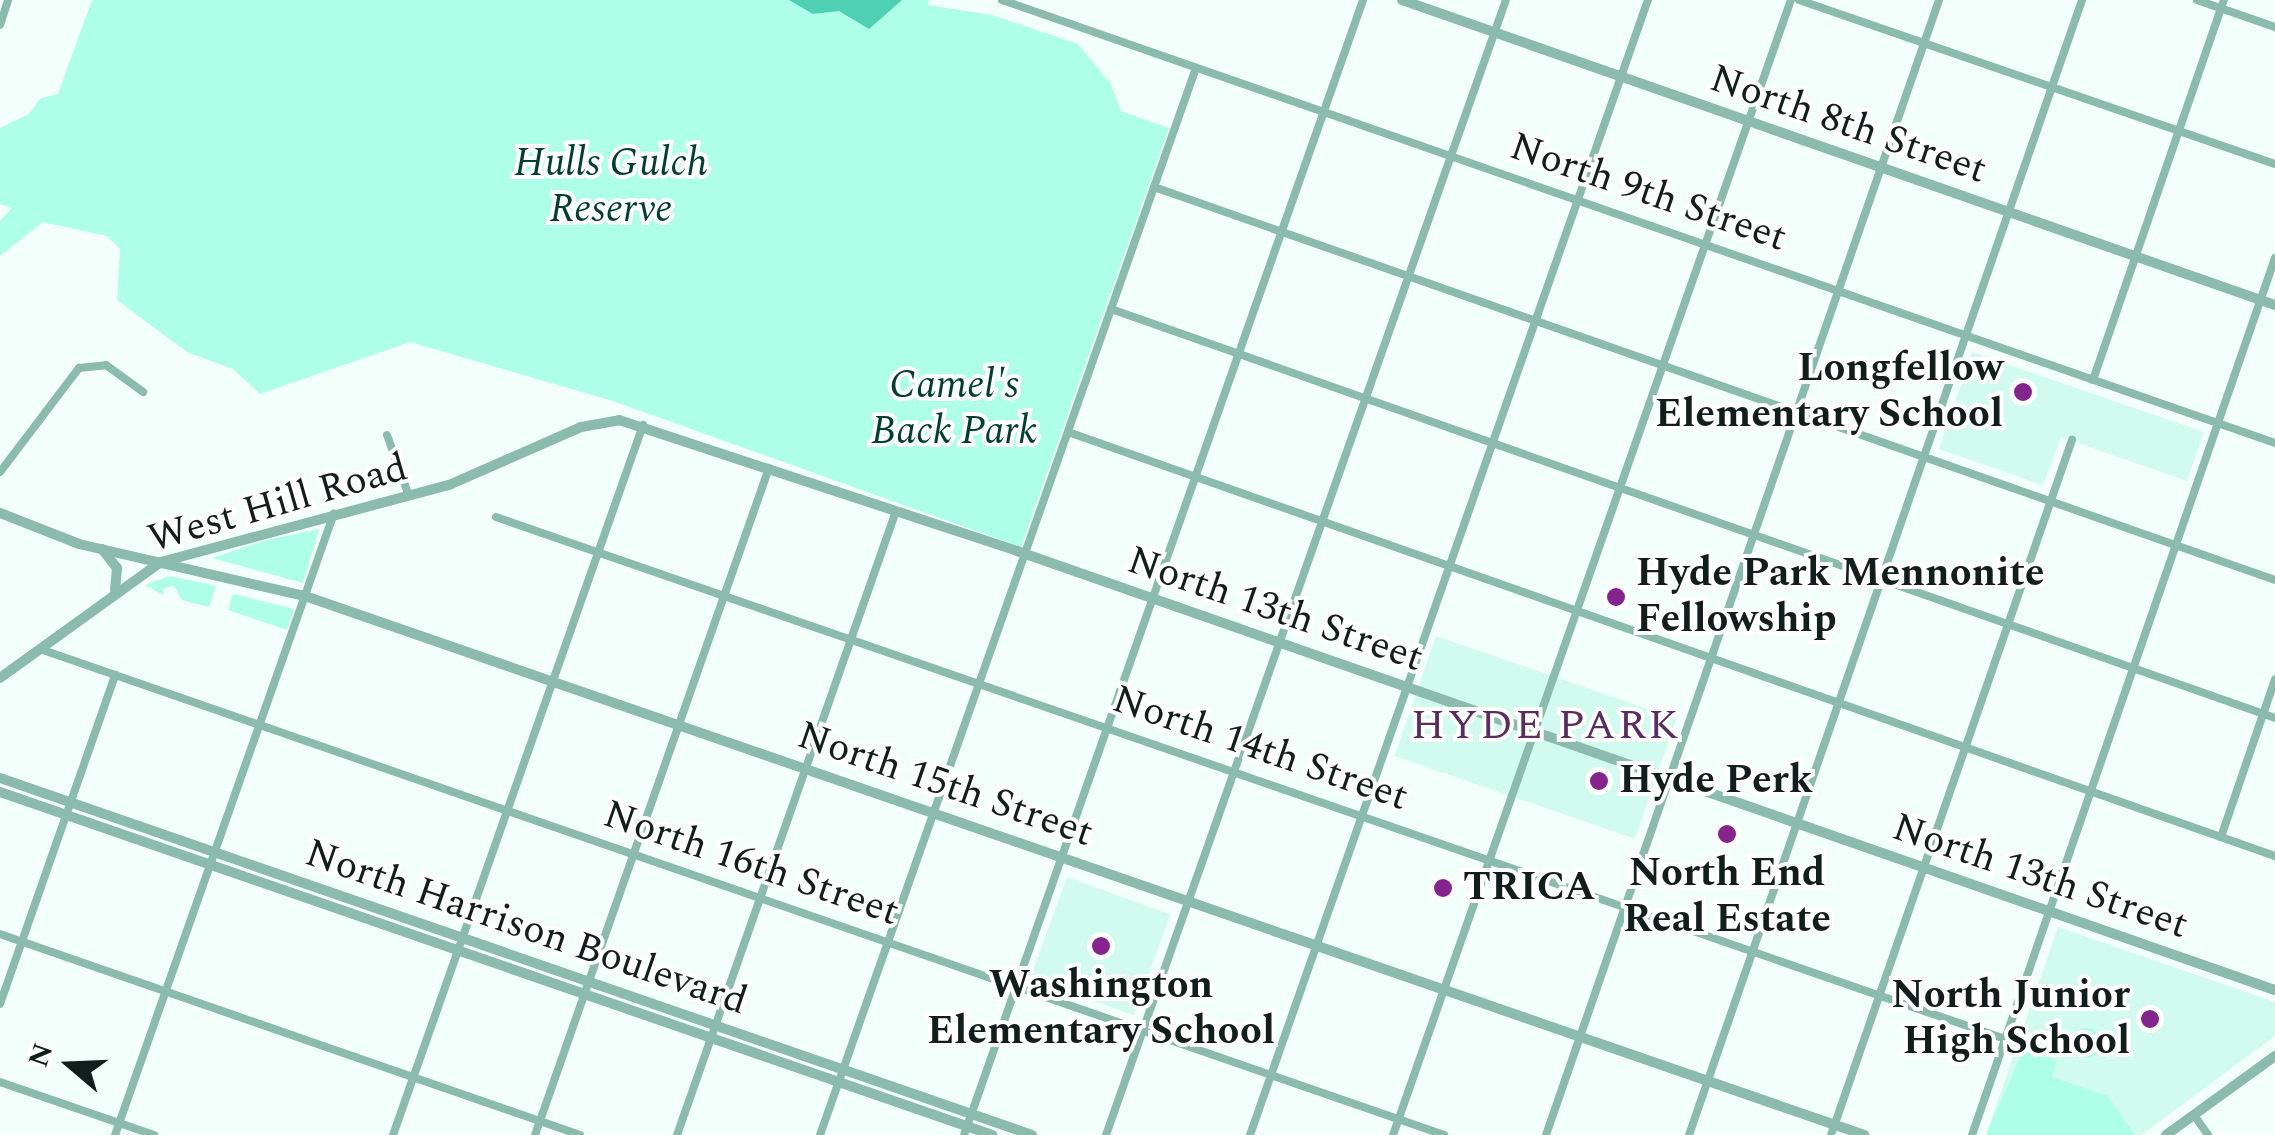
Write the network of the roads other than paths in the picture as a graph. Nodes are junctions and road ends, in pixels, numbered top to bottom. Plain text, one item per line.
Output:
1 (8, 0) edge
2 (1002, 0) edge
3 (1363, 0) edge
4 (1402, 0) edge
5 (1506, 0) edge
6 (1648, 0) edge
7 (1791, 0) edge
8 (1799, 0) edge
9 (1939, 0) edge
10 (2082, 0) edge
11 (2197, 0) edge
12 (2222, 4) edge
13 (0, 24) edge
14 (2275, 27) edge
15 (1494, 32) junction
16 (1924, 43) junction
17 (1196, 68) junction
18 (1621, 78) junction
19 (2052, 87) junction
20 (1324, 112) junction
21 (1748, 121) junction
22 (2179, 130) junction
23 (1450, 156) junction
24 (2275, 164) edge
25 (1881, 168) junction
26 (1154, 188) junction
27 (1578, 201) junction
28 (2008, 212) junction
29 (1281, 233) junction
30 (1705, 245) junction
31 (2135, 257) junction
32 (2275, 258) edge
33 (1408, 278) junction
34 (1838, 291) junction
35 (2260, 300) junction
36 (2275, 305) edge
37 (1111, 309) junction
38 (1536, 322) junction
39 (1966, 336) junction
40 (1238, 356) junction
41 (1662, 366) junction
42 (2093, 380) junction
43 (144, 392) dead end
44 (1365, 400) junction
45 (1796, 413) junction
46 (2218, 423) junction
47 (593, 424) joint
48 (643, 425) junction
49 (1068, 432) junction
50 (387, 435) dead end
51 (2072, 440) dead end
52 (2275, 443) edge
53 (1492, 446) junction
54 (1924, 458) junction
55 (770, 468) junction
56 (0, 472) edge
57 (1195, 477) junction
58 (1619, 490) junction
59 (410, 496) junction
60 (2050, 502) junction
61 (896, 510) junction
62 (0, 513) edge
63 (334, 513) junction
64 (496, 516) dead end
65 (1322, 522) junction
66 (1753, 537) junction
67 (2176, 546) junction
68 (101, 548) junction
69 (598, 552) junction
70 (1025, 554) junction
71 (161, 562) junction
72 (1450, 566) junction
73 (2275, 580) edge
74 (1880, 582) junction
75 (115, 590) junction
76 (305, 596) junction
77 (724, 596) junction
78 (1152, 599) junction
79 (1577, 611) junction
80 (2008, 626) junction
81 (851, 640) junction
82 (1278, 643) junction
83 (39, 649) junction
84 (1711, 658) junction
85 (2133, 669) junction
86 (3, 673) edge
87 (116, 676) junction
88 (2275, 679) edge
89 (553, 680) junction
90 (979, 683) junction
91 (1408, 689) junction
92 (1838, 702) junction
93 (2263, 714) junction
94 (2275, 718) edge
95 (679, 724) junction
96 (260, 725) junction
97 (1107, 728) junction
98 (1533, 734) junction
99 (1966, 747) junction
100 (806, 768) junction
101 (1234, 772) junction
102 (0, 778) edge
103 (1669, 779) junction
104 (2091, 791) junction
105 (0, 792) edge
106 (69, 808) junction
107 (507, 811) junction
108 (934, 812) junction
109 (1362, 816) junction
110 (1797, 824) junction
111 (2220, 836) junction
112 (634, 855) junction
113 (2275, 856) edge
114 (1062, 857) junction
115 (213, 858) junction
116 (1489, 860) junction
117 (1924, 868) junction
118 (760, 898) junction
119 (1188, 901) junction
120 (1625, 908) junction
121 (2049, 912) junction
122 (0, 934) edge
123 (462, 938) junction
124 (22, 942) junction
125 (888, 943) junction
126 (1317, 946) junction
127 (458, 950) junction
128 (1752, 952) junction
129 (587, 987) junction
130 (1016, 987) junction
131 (1444, 990) junction
132 (2275, 990) edge
133 (166, 992) junction
134 (1880, 995) junction
135 (0, 1004) edge
136 (716, 1024) junction
137 (1142, 1031) junction
138 (1580, 1037) junction
139 (711, 1038) junction
140 (2006, 1039) junction
141 (2275, 1056) edge
142 (1271, 1075) junction
143 (413, 1076) junction
144 (841, 1076) junction
145 (1708, 1081) junction
146 (0, 1082) edge
147 (971, 1114) junction
148 (2194, 1115) junction
149 (1398, 1120) junction
150 (540, 1121) junction
151 (120, 1123) junction
152 (1833, 1130) edge
153 (965, 1131) edge
154 (115, 1135) edge
155 (154, 1135) edge
156 (392, 1135) edge
157 (535, 1135) edge
158 (580, 1135) edge
159 (677, 1135) edge
160 (820, 1135) edge
161 (992, 1135) edge
162 (1032, 1135) edge
163 (1106, 1135) edge
164 (1250, 1135) edge
165 (1393, 1135) edge
166 (1444, 1135) edge
167 (1546, 1135) edge
168 (1689, 1135) edge
169 (1864, 1135) edge
170 (1972, 1135) edge
171 (2166, 1135) edge
172 (2208, 1135) edge

1 - 13 street
2 - 17 street, North 9th Street
3 - 20 street
4 - 15 street, North 8th Street
5 - 15 street
6 - 18 street
7 - 21 street
8 - 16 street
9 - 16 street
10 - 19 street
11 - 12 street
12 - 14 street
12 - 22 street
15 - 18 street, North 8th Street
15 - 23 street
16 - 19 street
16 - 25 street
17 - 20 street, North 9th Street
17 - 26 street
18 - 21 street, North 8th Street
18 - 27 street
19 - 22 street
19 - 28 street
20 - 23 street, North 9th Street
20 - 29 street
21 - 25 street, North 8th Street
21 - 30 street
22 - 24 street
22 - 31 street
23 - 27 street, North 9th Street
23 - 33 street
25 - 28 street, North 8th Street
25 - 34 street
26 - 29 street
26 - 37 street
27 - 30 street, North 9th Street
27 - 38 street
28 - 31 street, North 8th Street
28 - 39 street
29 - 33 street
29 - 40 street
30 - 34 street, North 9th Street
30 - 41 street
31 - 35 street, North 8th Street
31 - 42 street
32 - 35 street
33 - 38 street
33 - 44 street
34 - 39 street, North 9th Street
34 - 45 street
35 - 36 street, North 8th Street
35 - 46 street
37 - 40 street
37 - 49 street
38 - 41 street
38 - 53 street
39 - 42 street, North 9th Street
39 - 54 street
40 - 44 street
40 - 57 street
41 - 45 street
41 - 58 street
42 - 46 street, North 9th Street
43 - 56 street
44 - 53 street
44 - 65 street
45 - 54 street
45 - 66 street
46 - 52 street, North 9th Street
46 - 67 street
47 - 48 street, North 13th Street
47 - 59 street, West Hill Road
48 - 55 street, North 13th Street
48 - 69 street
49 - 57 street
49 - 70 street
50 - 59 street
51 - 60 street
53 - 58 street
53 - 72 street
54 - 60 street
54 - 74 street
55 - 61 street, North 13th Street
55 - 77 street
57 - 65 street
57 - 78 street
58 - 66 street
58 - 79 street
59 - 63 street, West Hill Road
60 - 67 street
60 - 80 street
61 - 70 street, North 13th Street
61 - 81 street
62 - 68 street, North 15th Street
63 - 71 street, West Hill Road
63 - 76 street
64 - 69 street, North 14th Street
65 - 72 street
65 - 82 street
66 - 74 street
66 - 84 street
67 - 73 street
67 - 85 street
68 - 71 street, North 15th Street
68 - 75 street
69 - 77 street, North 14th Street
69 - 89 street
70 - 78 street, North 13th Street
70 - 90 street
71 - 75 street, West Hill Road
71 - 76 street, North 15th Street
72 - 79 street
72 - 91 street
74 - 80 street
74 - 92 street
75 - 83 street, West Hill Road
76 - 89 street, North 15th Street
76 - 96 street
77 - 81 street, North 14th Street
77 - 95 street
78 - 82 street, North 13th Street
78 - 97 street
79 - 84 street
79 - 98 street
80 - 85 street
80 - 99 street
81 - 90 street, North 14th Street
81 - 100 street
82 - 91 street, North 13th Street
82 - 101 street
83 - 86 street, West Hill Road
83 - 87 street, North 16th Street
84 - 92 street
84 - 103 street
85 - 93 street
85 - 104 street
87 - 96 street, North 16th Street
87 - 106 street
88 - 93 street
89 - 95 street, North 15th Street
89 - 107 street
90 - 97 street, North 14th Street
90 - 108 street
91 - 98 street, North 13th Street
91 - 109 street
92 - 99 street
92 - 110 street
93 - 94 street
93 - 111 street
95 - 100 street, North 15th Street
95 - 112 street
96 - 107 street, North 16th Street
96 - 115 street
97 - 101 street, North 14th Street
97 - 114 street
98 - 103 street, North 13th Street
98 - 116 street
99 - 104 street
99 - 117 street
100 - 108 street, North 15th Street
100 - 118 street
101 - 109 street, North 14th Street
101 - 119 street
102 - 106 street, North Harrison Boulevard
103 - 110 street, North 13th Street
103 - 120 street
104 - 111 street
104 - 121 street
105 - 106 street, North Harrison Boulevard
106 - 115 street, North Harrison Boulevard
106 - 124 street
107 - 112 street, North 16th Street
107 - 123 street
108 - 114 street, North 15th Street
108 - 125 street
109 - 116 street, North 14th Street
109 - 126 street
110 - 117 street, North 13th Street
110 - 128 street
111 - 113 street
112 - 118 street, North 16th Street
112 - 129 street
114 - 119 street, North 15th Street
114 - 130 street
115 - 123 street, North Harrison Boulevard
115 - 127 street, North Harrison Boulevard
115 - 133 street
116 - 120 street, North 14th Street
116 - 131 street
117 - 121 street, North 13th Street
117 - 134 street
118 - 125 street, North 16th Street
118 - 136 street
119 - 126 street, North 15th Street
119 - 137 street
120 - 128 street, North 14th Street
120 - 138 street
121 - 132 street, North 13th Street
121 - 140 street
122 - 124 street
123 - 127 street
123 - 129 street, North Harrison Boulevard
124 - 133 street
124 - 135 street
125 - 130 street, North 16th Street
125 - 144 street
126 - 131 street, North 15th Street
126 - 142 street
127 - 129 street, North Harrison Boulevard
127 - 143 street
128 - 134 street, North 14th Street
128 - 145 street
129 - 136 street, North Harrison Boulevard
129 - 139 street, North Harrison Boulevard
129 - 150 street
130 - 137 street, North 16th Street
130 - 147 street
131 - 138 street, North 15th Street
131 - 149 street
133 - 143 street
133 - 151 street
134 - 140 street, North 14th Street
134 - 152 street
136 - 139 street
136 - 144 street, North Harrison Boulevard
137 - 142 street, North 16th Street
137 - 163 street
138 - 145 street, North 15th Street
138 - 167 street
139 - 144 street, North Harrison Boulevard
139 - 159 street
140 - 170 street
141 - 148 street
142 - 149 street, North 16th Street
142 - 164 street
143 - 150 street
143 - 156 street
144 - 147 street, North Harrison Boulevard
144 - 153 street, North Harrison Boulevard
144 - 160 street
145 - 152 street, North 15th Street
145 - 168 street
146 - 151 street
147 - 153 street
147 - 162 street, North Harrison Boulevard
148 - 171 street
148 - 172 street
149 - 165 street
149 - 166 street, North 16th Street
150 - 157 street
150 - 158 street
151 - 154 street
151 - 155 street
152 - 169 street, North 15th Street
153 - 161 street, North Harrison Boulevard

